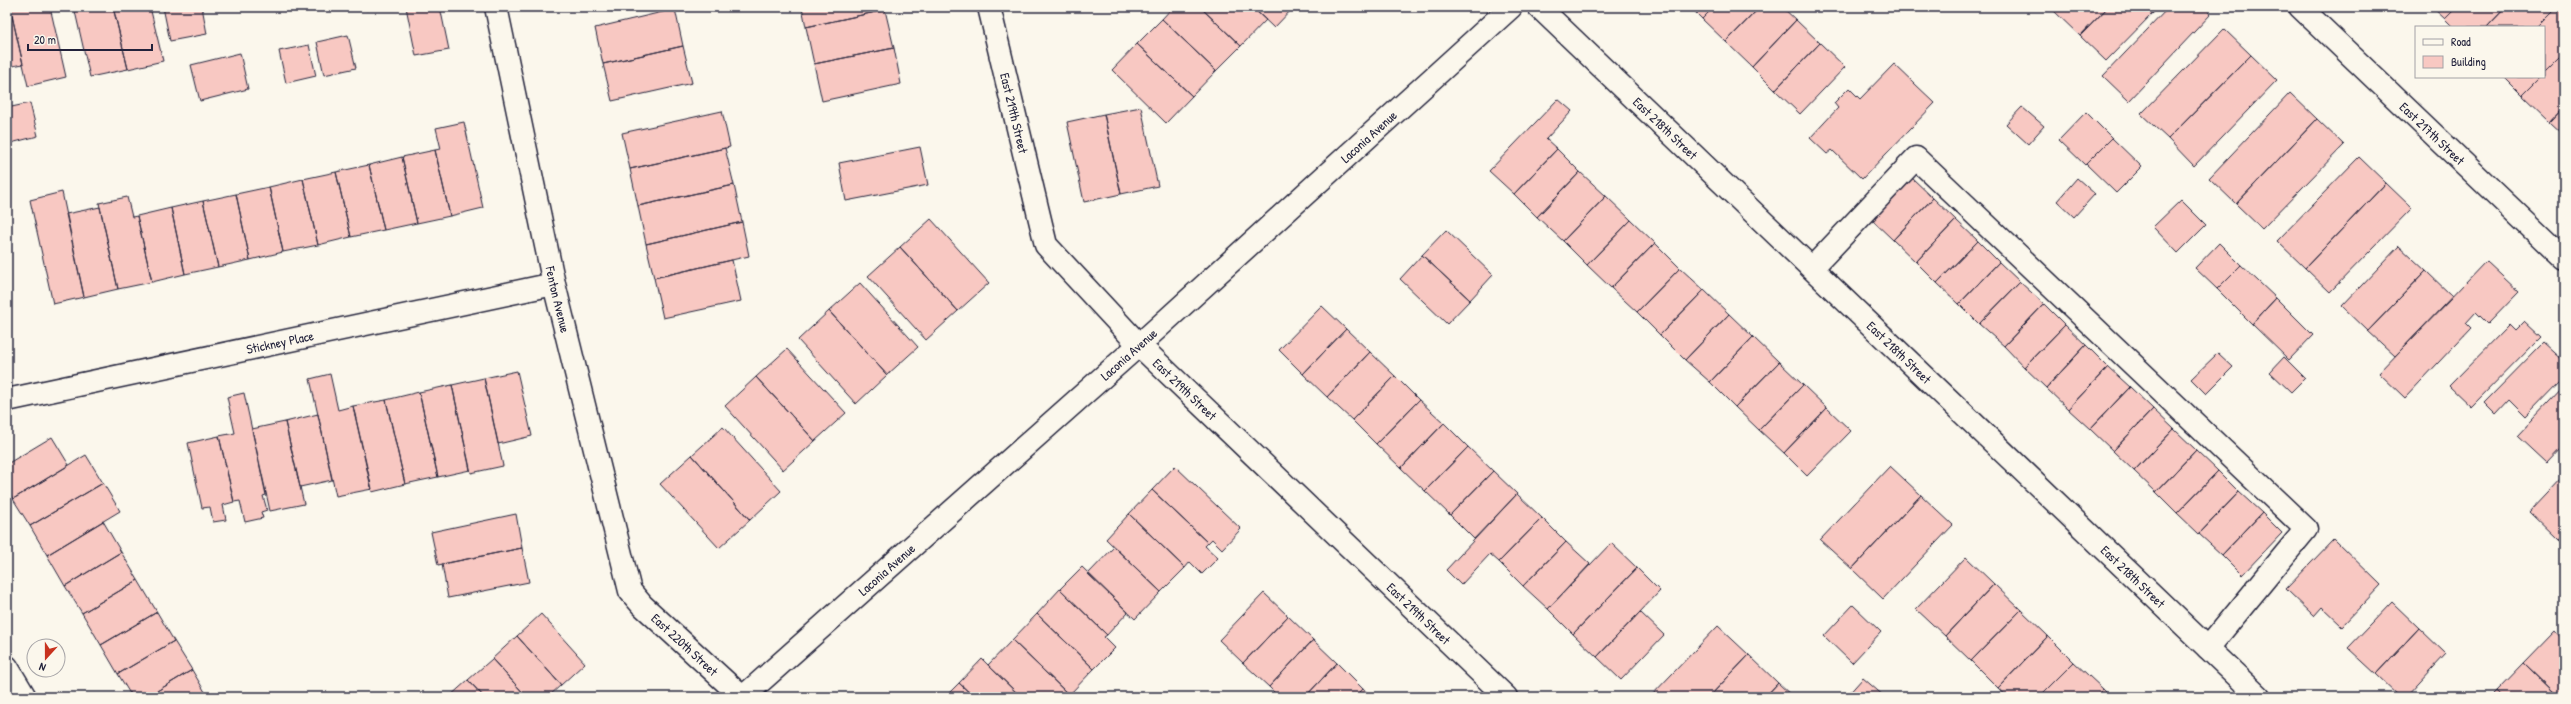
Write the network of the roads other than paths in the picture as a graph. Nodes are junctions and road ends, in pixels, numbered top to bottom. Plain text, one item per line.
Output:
1 (496, 7) edge
2 (988, 7) edge
3 (1511, 7) edge
4 (1539, 7) edge
5 (2300, 7) edge
6 (2564, 259) edge
7 (1812, 268) junction
8 (554, 284) junction
9 (1139, 344) junction
10 (7, 400) edge
11 (630, 591) joint
12 (2208, 648) junction
13 (7, 667) edge
14 (26, 697) edge
15 (743, 697) edge
16 (1506, 697) edge
17 (2259, 697) edge

1 - 8 street, Fenton Avenue
2 - 9 street, East 219th Street
3 - 9 street, Laconia Avenue
4 - 7 street, East 218th Street
5 - 6 street, East 217th Street
7 - 12 street, East 218th Street
7 - 12 street
8 - 10 street, Stickney Place
8 - 11 street, Fenton Avenue
9 - 15 street, Laconia Avenue
9 - 16 street, East 219th Street
11 - 15 street, East 220th Street
12 - 17 street, East 218th Street
13 - 14 street

